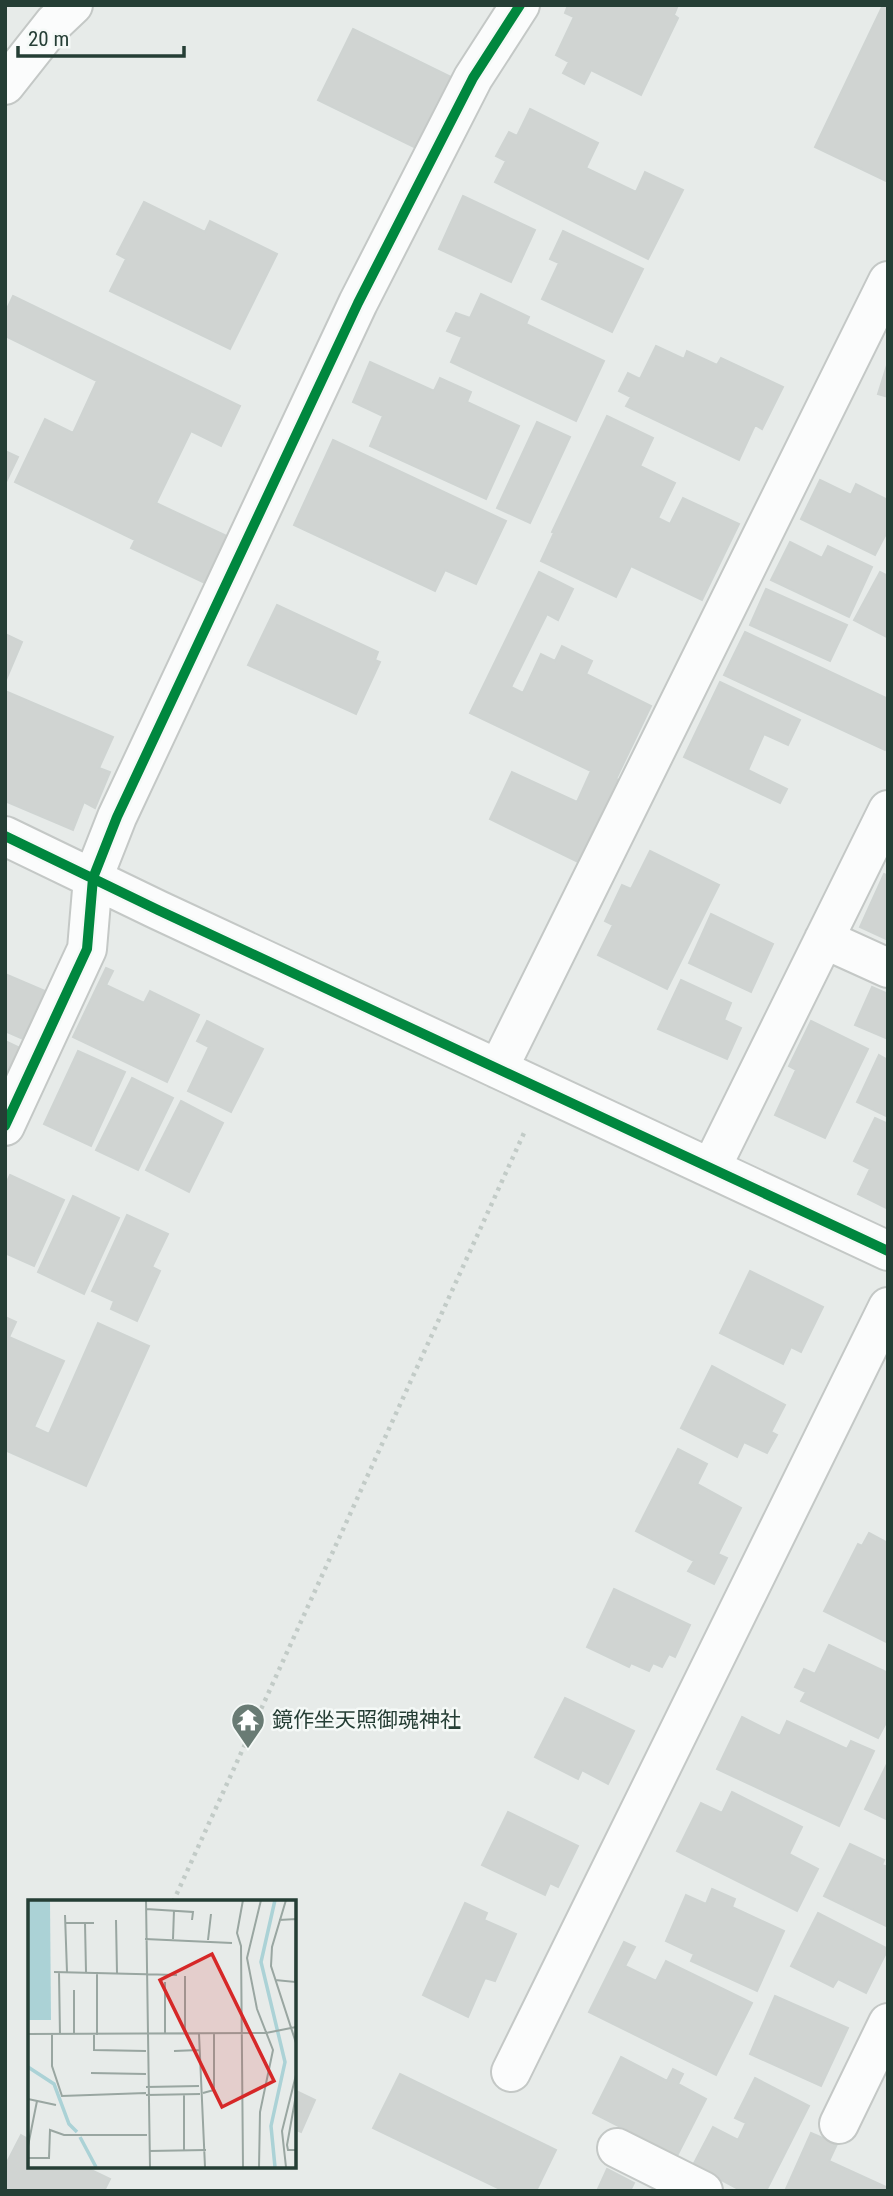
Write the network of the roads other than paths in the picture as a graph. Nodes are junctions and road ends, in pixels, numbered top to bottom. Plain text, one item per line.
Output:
1 (73, 5) edge
2 (520, 5) edge
3 (5, 85) edge
4 (888, 281) edge
5 (888, 810) edge
6 (5, 836) edge
7 (93, 878) junction
8 (824, 939) junction
9 (888, 968) edge
10 (498, 1069) junction
11 (5, 1126) edge
12 (710, 1168) junction
13 (888, 1251) edge
14 (888, 1307) edge
15 (888, 2022) edge
16 (511, 2072) dead end
17 (839, 2124) dead end
18 (617, 2148) dead end
19 (703, 2191) edge

1 - 3 street
2 - 7 street
4 - 10 street
5 - 8 street
6 - 7 street
7 - 10 street
7 - 11 street
8 - 9 street
8 - 12 street
10 - 12 street
12 - 13 street
14 - 16 street
15 - 17 street
18 - 19 street

